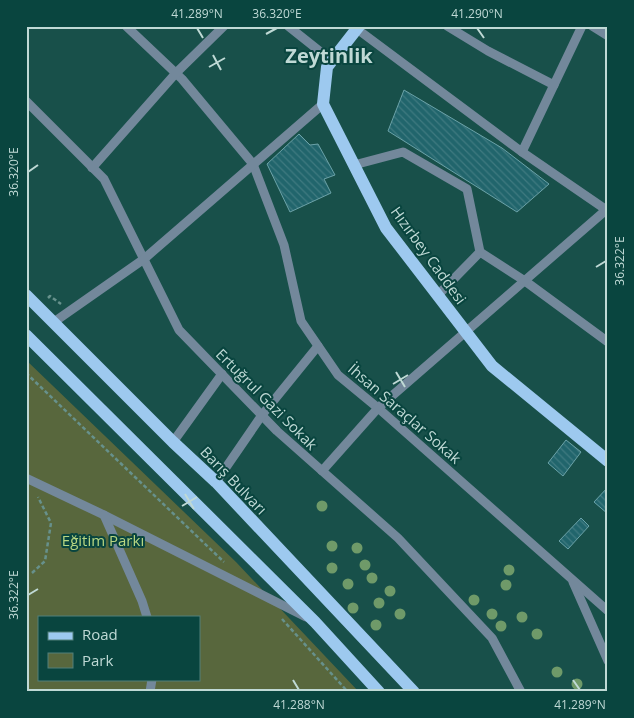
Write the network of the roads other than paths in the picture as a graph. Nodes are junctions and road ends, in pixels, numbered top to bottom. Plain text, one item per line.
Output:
1 (126, 26) edge
2 (224, 26) edge
3 (288, 26) edge
4 (447, 26) edge
5 (582, 26) edge
6 (592, 26) edge
7 (358, 27) edge
8 (608, 36) edge
9 (332, 61) junction
10 (176, 74) junction
11 (554, 84) junction
12 (26, 101) edge
13 (323, 104) junction
14 (522, 152) junction
15 (253, 164) junction
16 (354, 165) junction
17 (92, 168) junction
18 (607, 211) edge
19 (480, 252) junction
20 (144, 259) junction
21 (525, 281) junction
22 (26, 295) edge
23 (438, 295) junction
24 (54, 322) junction
25 (466, 332) junction
26 (26, 334) edge
27 (608, 342) edge
28 (318, 346) junction
29 (222, 374) junction
30 (378, 408) junction
31 (262, 415) junction
32 (173, 442) junction
33 (608, 461) edge
34 (322, 471) junction
35 (28, 479) edge
36 (216, 482) junction
37 (104, 515) junction
38 (572, 580) junction
39 (608, 610) edge
40 (147, 616) edge
41 (315, 622) junction
42 (608, 661) edge
43 (379, 692) edge
44 (414, 692) edge
45 (521, 692) edge

1 - 10 street, İhsan Saraçlar Sokak
2 - 10 street
3 - 9 street
4 - 11 street
5 - 11 street
6 - 8 street
7 - 9 main road
7 - 14 street
9 - 13 main road
10 - 15 street, İhsan Saraçlar Sokak
10 - 17 street
11 - 14 street
12 - 17 street, Ertuğrul Gazi Sokak
13 - 15 street
13 - 16 main road, Hızırbey Caddesi
14 - 18 street
15 - 20 street
15 - 28 street, İhsan Saraçlar Sokak
16 - 19 street
16 - 23 main road, Hızırbey Caddesi
17 - 20 street, Ertuğrul Gazi Sokak
18 - 21 street
19 - 21 street
19 - 23 street
20 - 24 street
20 - 29 street, Ertuğrul Gazi Sokak
21 - 25 street
21 - 27 street
22 - 24 main road, Barış Bulvarı
23 - 25 main road, Hızırbey Caddesi
24 - 32 main road, Barış Bulvarı
25 - 30 street
25 - 33 main road, Hızırbey Caddesi
26 - 41 main road
28 - 30 street, İhsan Saraçlar Sokak
28 - 31 street
29 - 31 street, Ertuğrul Gazi Sokak
29 - 32 street
30 - 34 street
30 - 38 street, İhsan Saraçlar Sokak
31 - 34 street, Ertuğrul Gazi Sokak
31 - 36 street
32 - 36 main road, Barış Bulvarı
34 - 45 street, Ertuğrul Gazi Sokak
35 - 37 street
36 - 44 main road, Barış Bulvarı
37 - 40 street
37 - 41 street
38 - 39 street, İhsan Saraçlar Sokak
38 - 42 street
41 - 43 main road

